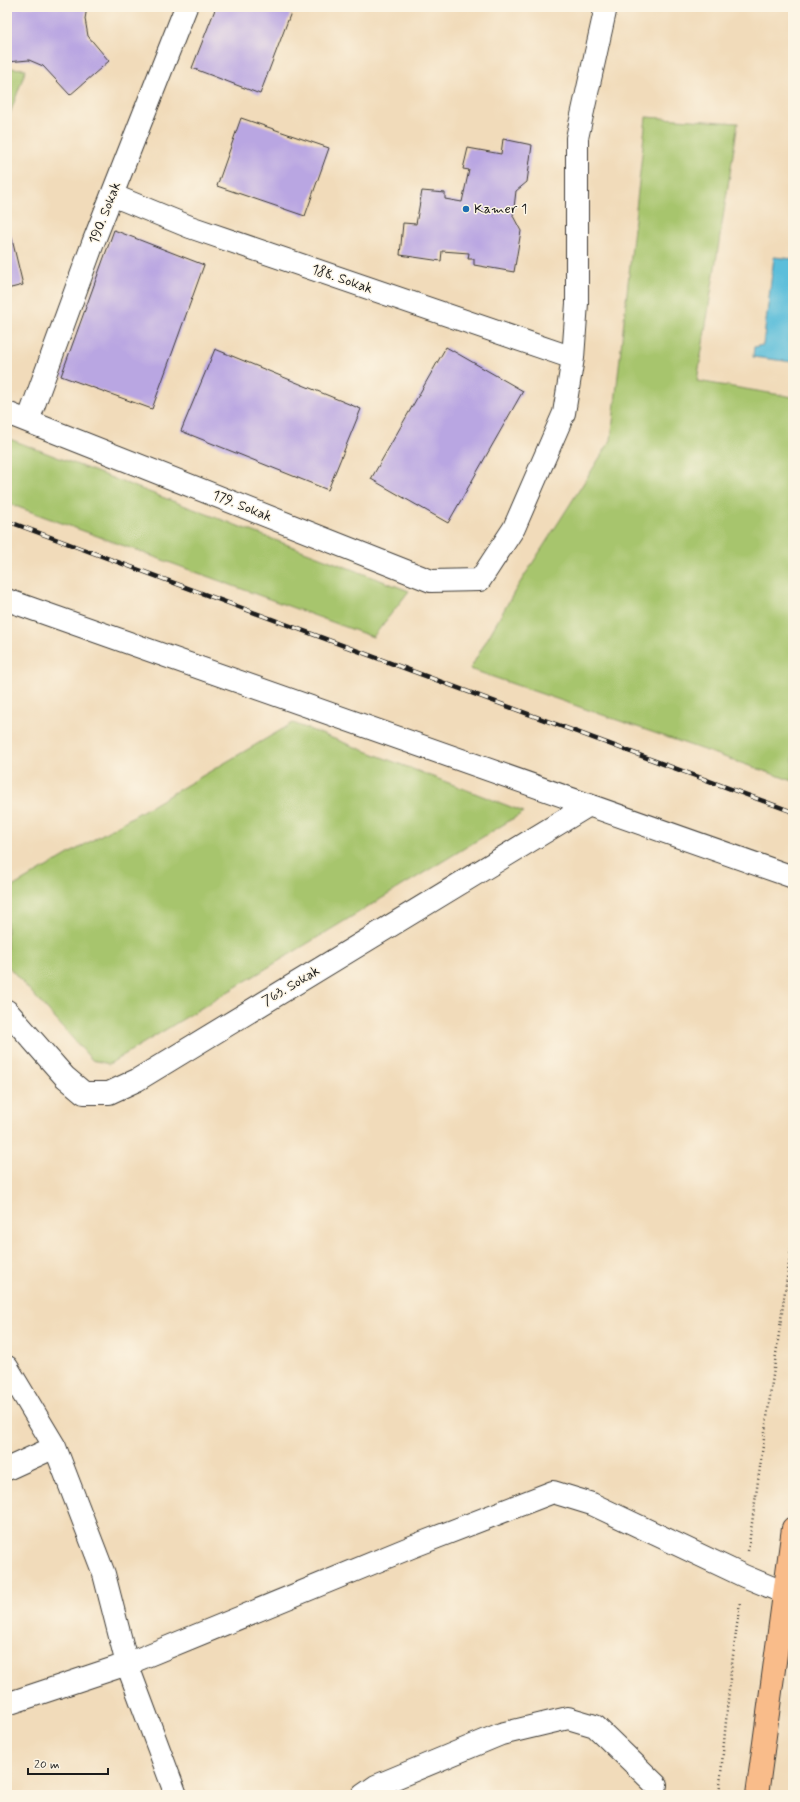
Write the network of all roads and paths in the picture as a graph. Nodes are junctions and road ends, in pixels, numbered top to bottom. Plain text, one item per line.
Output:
1 (186, 7) edge
2 (606, 7) edge
3 (112, 195) junction
4 (573, 358) junction
5 (7, 413) edge
6 (28, 421) junction
7 (7, 600) edge
8 (589, 805) junction
9 (793, 877) edge
10 (7, 1011) edge
11 (793, 1235) edge
12 (7, 1367) edge
13 (55, 1447) junction
14 (7, 1469) edge
15 (793, 1528) edge
16 (744, 1576) junction
17 (785, 1593) junction
18 (127, 1664) junction
19 (7, 1704) edge
20 (656, 1785) dead end
21 (176, 1795) edge
22 (363, 1795) edge
23 (719, 1795) edge
24 (757, 1795) edge

1 - 3 street, 190. Sokak
2 - 4 street
3 - 4 street, 188. Sokak
3 - 6 street, 190. Sokak
4 - 6 street, 179. Sokak
5 - 6 street, 179. Sokak
7 - 8 street
8 - 9 street
8 - 10 street, 763. Sokak
11 - 16 path
12 - 13 street
13 - 14 street
13 - 18 street
15 - 17 main road
16 - 17 street
16 - 18 street
16 - 23 path
17 - 24 main road
18 - 19 street
18 - 21 street
20 - 22 street

